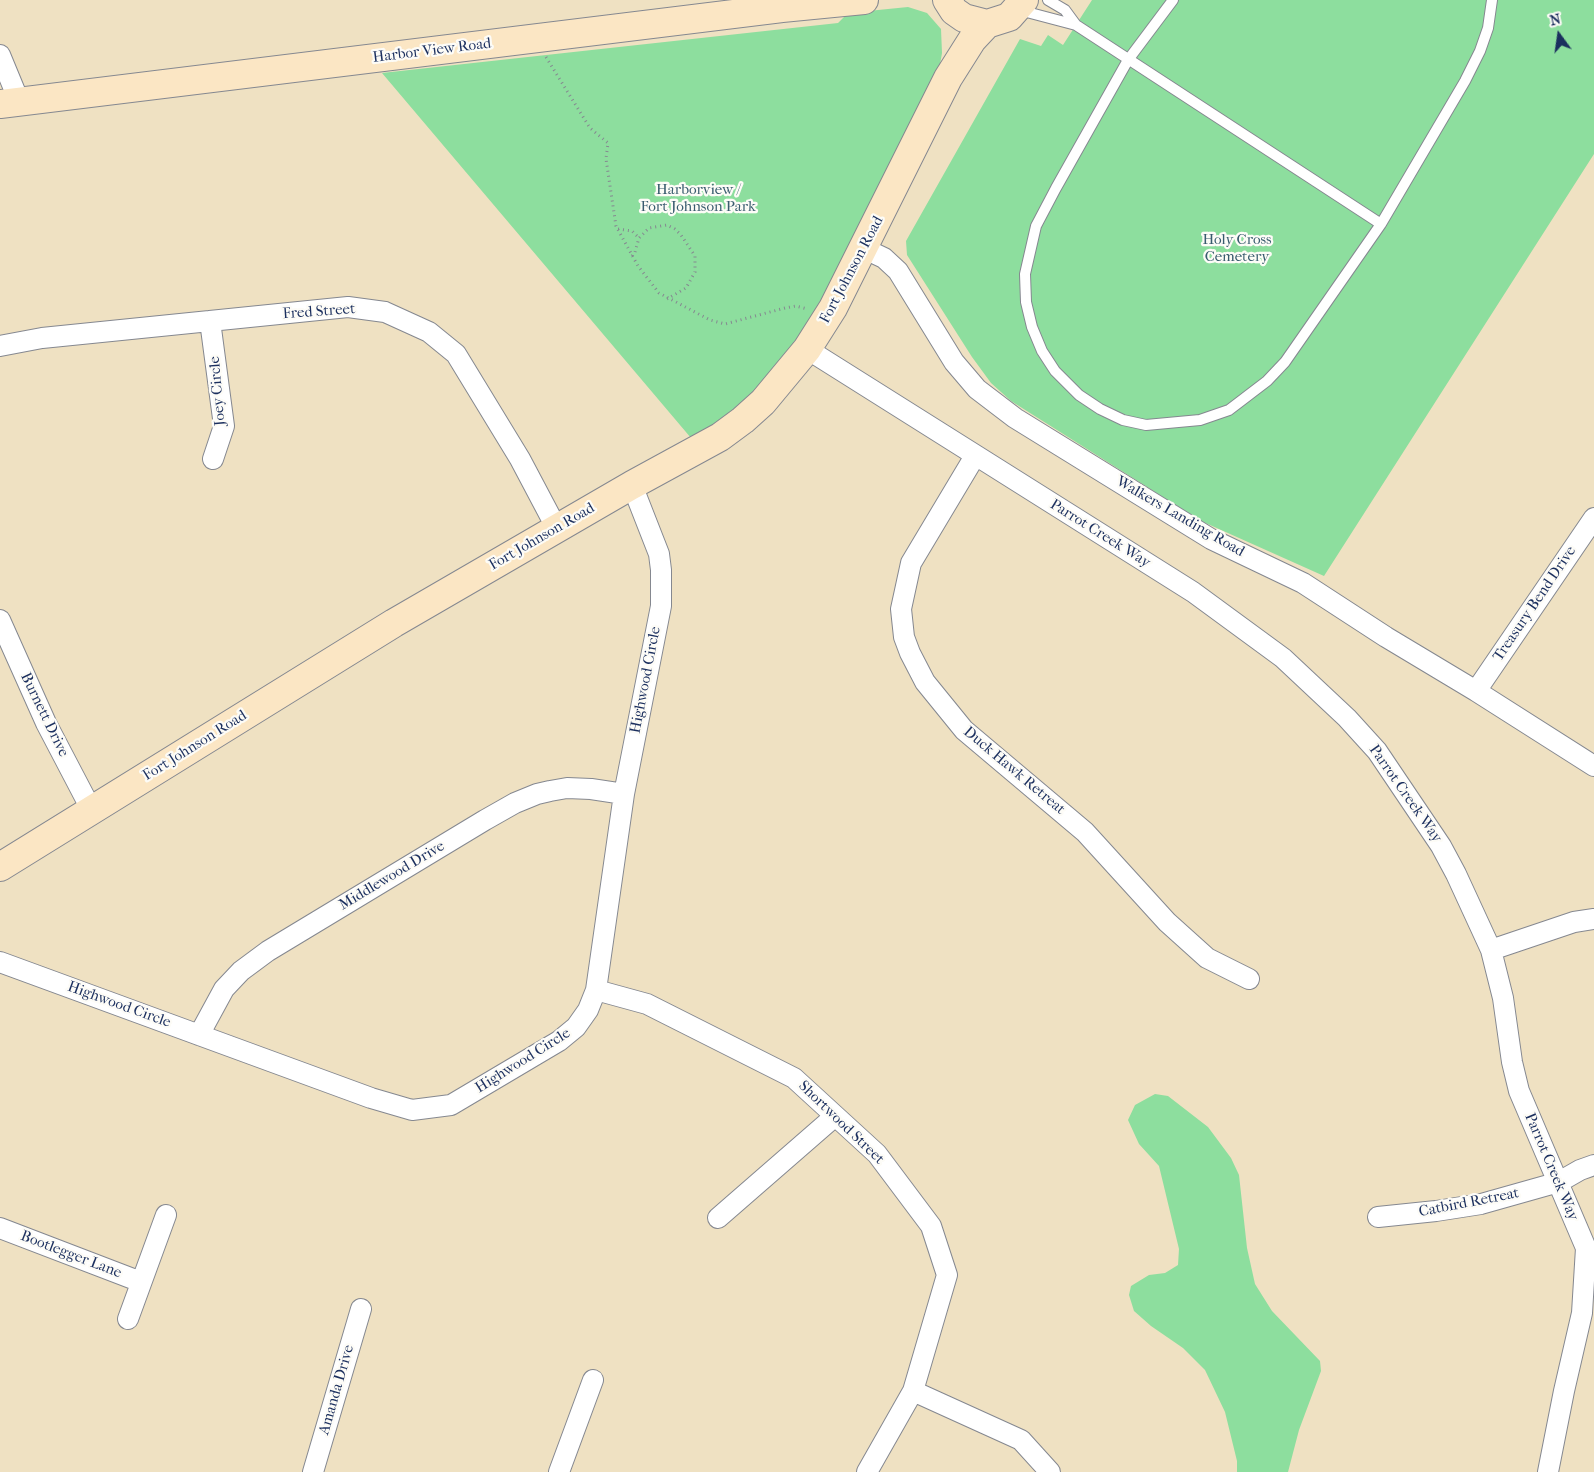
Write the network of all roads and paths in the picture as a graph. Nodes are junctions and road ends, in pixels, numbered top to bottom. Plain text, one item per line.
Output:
1 (864, 0) edge
2 (1048, 0) edge
3 (1172, 0) edge
4 (1492, 0) edge
5 (816, 2) edge
6 (947, 3) edge
7 (780, 4) edge
8 (1021, 5) edge
9 (729, 8) edge
10 (987, 24) junction
11 (1076, 26) junction
12 (541, 37) junction
13 (0, 55) edge
14 (1128, 60) junction
15 (948, 78) junction
16 (9, 102) edge
17 (1381, 224) junction
18 (618, 230) junction
19 (639, 238) junction
20 (864, 249) junction
21 (632, 256) junction
22 (667, 299) junction
23 (826, 320) junction
24 (210, 321) junction
25 (0, 346) edge
26 (807, 349) junction
27 (975, 456) junction
28 (213, 459) dead end
29 (632, 485) junction
30 (1594, 518) edge
31 (557, 529) junction
32 (0, 620) edge
33 (1476, 691) junction
34 (1594, 766) edge
35 (624, 794) junction
36 (91, 809) junction
37 (0, 867) edge
38 (1594, 919) edge
39 (1491, 950) junction
40 (0, 962) edge
41 (1249, 979) dead end
42 (596, 990) junction
43 (199, 1035) junction
44 (834, 1117) junction
45 (1594, 1165) edge
46 (1559, 1182) junction
47 (166, 1214) dead end
48 (1378, 1217) dead end
49 (718, 1218) dead end
50 (0, 1228) edge
51 (141, 1282) junction
52 (361, 1309) dead end
53 (128, 1319) dead end
54 (593, 1380) dead end
55 (913, 1391) junction
56 (313, 1472) edge
57 (558, 1472) edge
58 (867, 1472) edge
59 (1050, 1472) edge
60 (1548, 1472) edge

1 - 5 main road, Harbor View Road
2 - 11 lane
3 - 14 lane
4 - 17 lane
5 - 7 main road, Harbor View Road
6 - 10 main road
6 - 15 main road, Fort Johnson Road
7 - 9 main road, Harbor View Road
8 - 10 main road
8 - 11 lane
9 - 12 main road, Harbor View Road
10 - 15 main road, Fort Johnson Road
11 - 14 lane
12 - 16 main road, Harbor View Road
12 - 18 path
13 - 16 street
14 - 17 lane
14 - 17 lane
15 - 20 main road, Fort Johnson Road
18 - 19 path
18 - 21 path
19 - 21 path
19 - 22 path
20 - 23 main road, Fort Johnson Road
20 - 33 street, Walkers Landing Road
21 - 22 path
22 - 23 path
23 - 26 main road, Fort Johnson Road
24 - 25 street, Fred Street
24 - 28 street, Joey Circle
24 - 31 street, Fred Street
26 - 27 street, Parrot Creek Way
26 - 29 main road, Fort Johnson Road
27 - 39 street, Parrot Creek Way
27 - 41 street, Duck Hawk Retreat
29 - 31 main road, Fort Johnson Road
29 - 35 street, Highwood Circle
30 - 33 street, Treasury Bend Drive
31 - 36 main road, Fort Johnson Road
32 - 36 street, Burnett Drive
33 - 34 street, Walkers Landing Road
35 - 42 street, Highwood Circle
35 - 43 street, Middlewood Drive
36 - 37 main road, Fort Johnson Road
38 - 39 street
39 - 46 street, Parrot Creek Way
40 - 43 street, Highwood Circle
42 - 43 street, Highwood Circle
42 - 44 street, Shortwood Street
44 - 49 street
44 - 55 street, Shortwood Street
45 - 46 street, Catbird Retreat
46 - 48 street, Catbird Retreat
46 - 60 street, Parrot Creek Way
47 - 51 street
50 - 51 street, Bootlegger Lane
51 - 53 street
52 - 56 street, Amanda Drive
54 - 57 street
55 - 58 street, Shortwood Street
55 - 59 street

